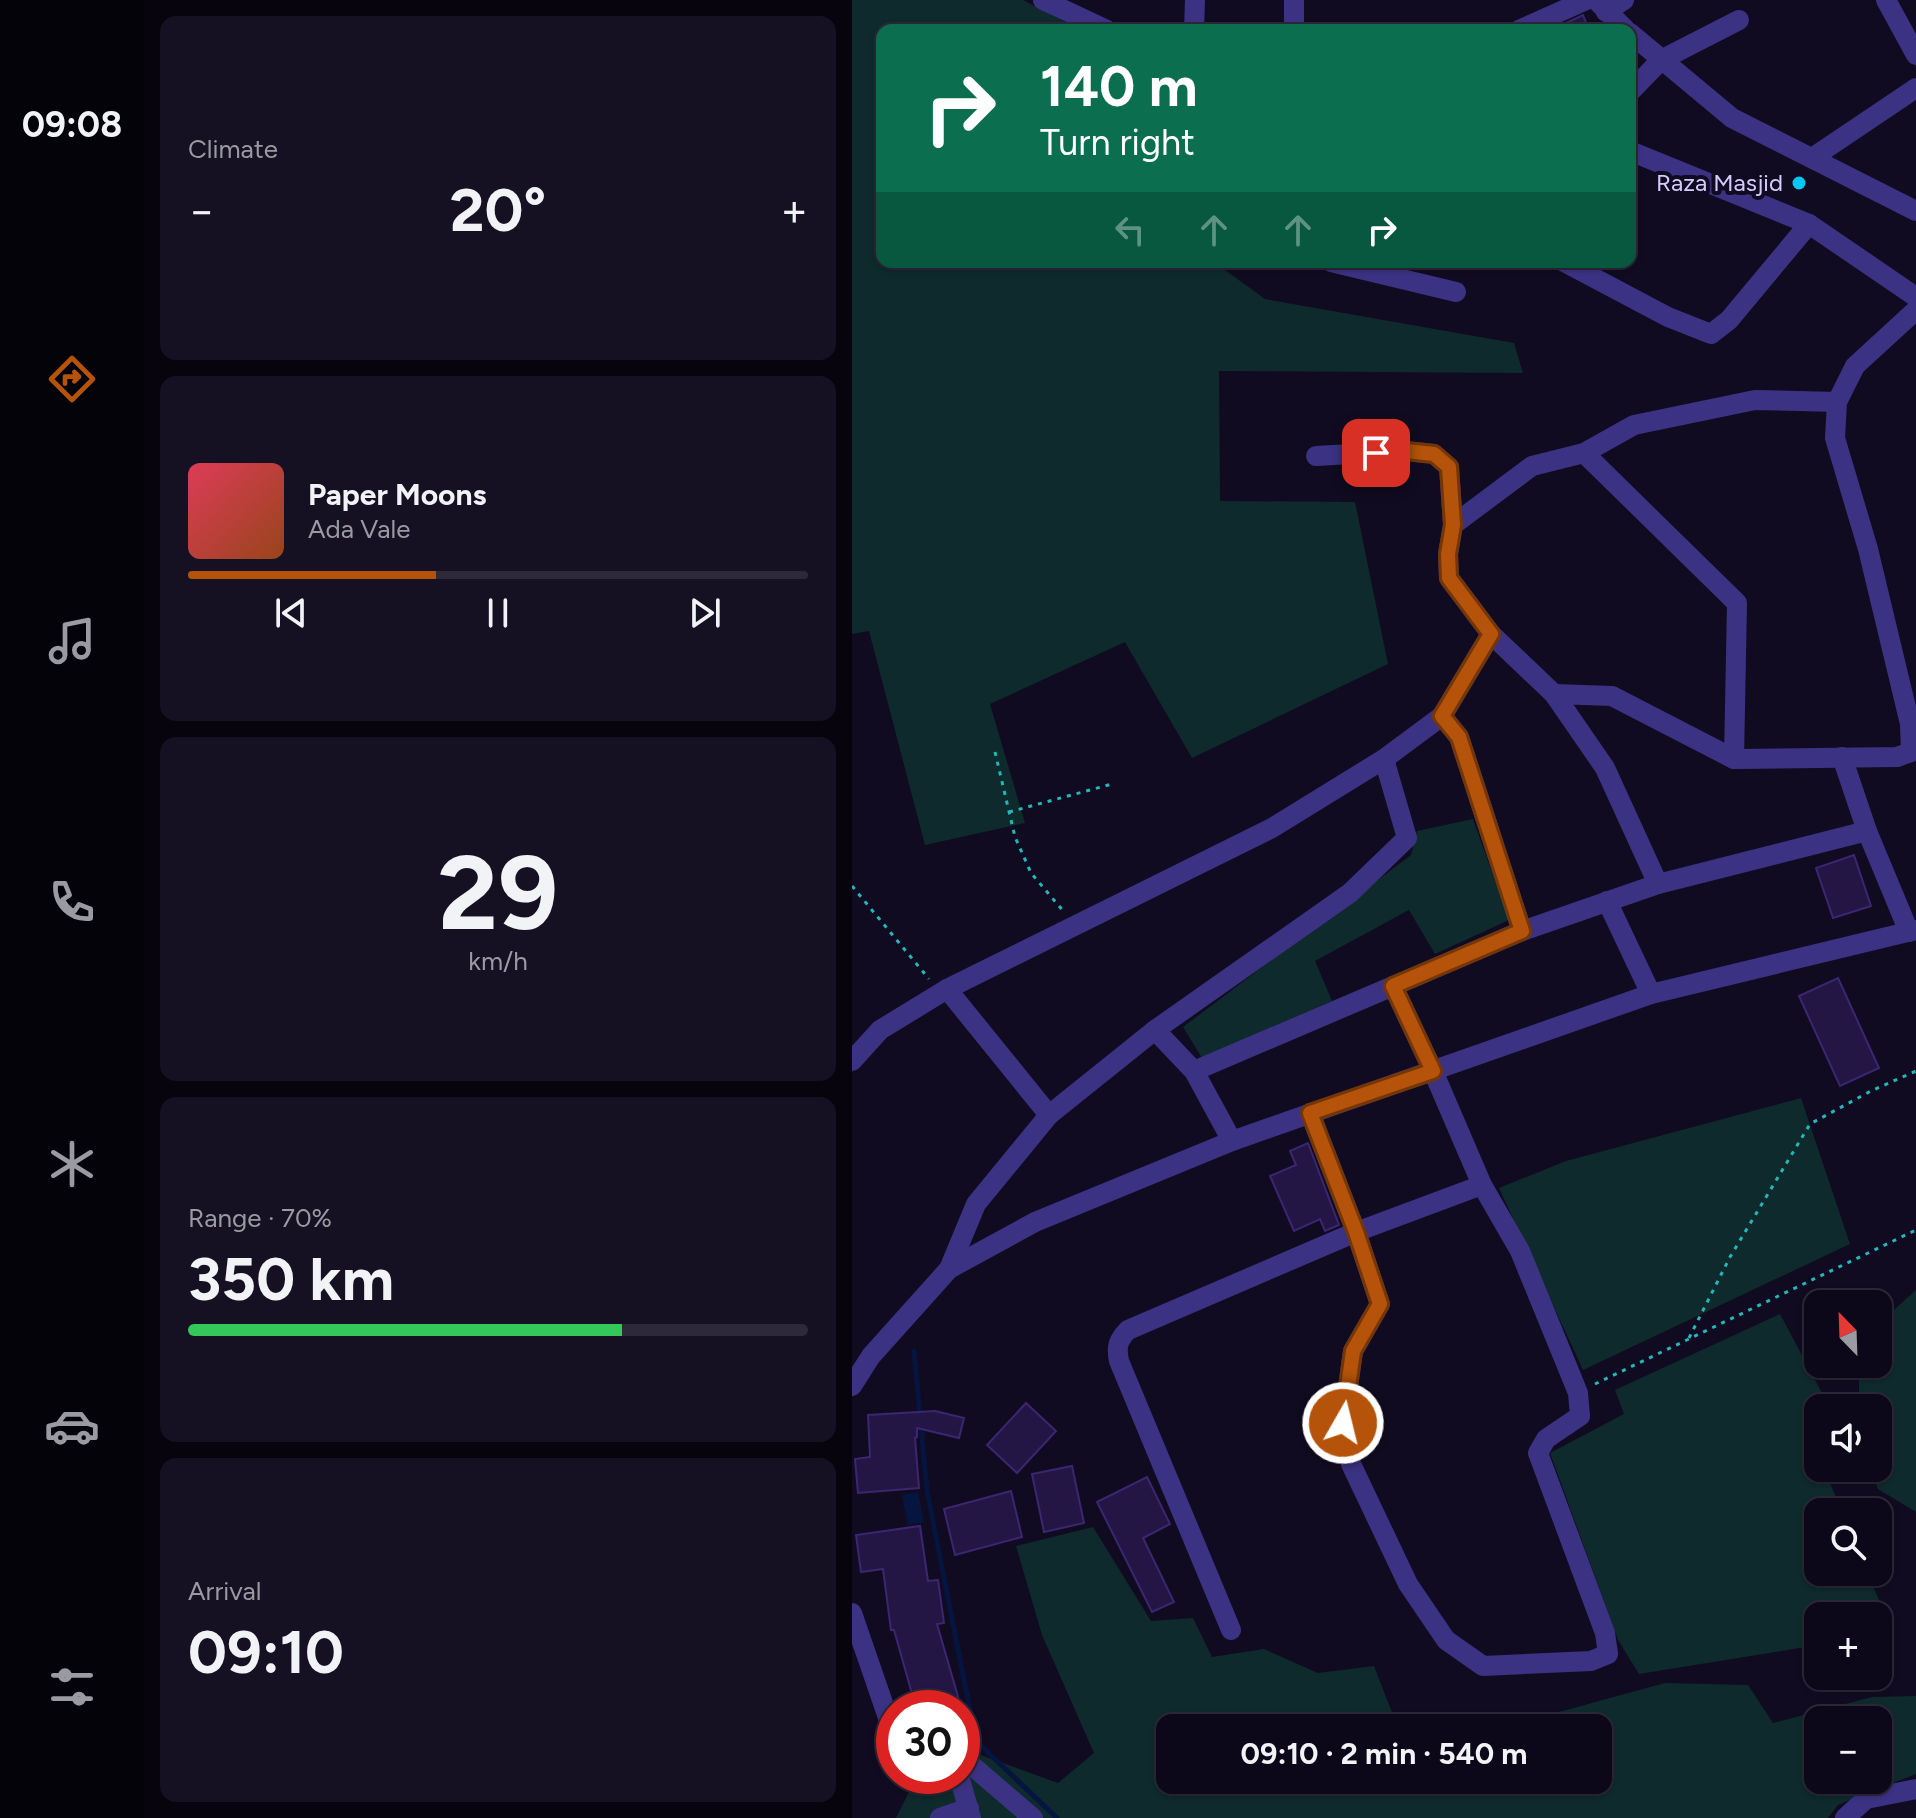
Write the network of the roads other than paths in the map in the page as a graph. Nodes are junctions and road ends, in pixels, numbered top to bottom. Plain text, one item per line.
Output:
1 (1043, 0) edge
2 (1195, 0) edge
3 (1294, 0) edge
4 (1586, 0) edge
5 (1624, 0) edge
6 (1886, 0) edge
7 (1601, 6) edge
8 (1739, 20) dead end
9 (1094, 24) edge
10 (1194, 24) edge
11 (1294, 24) edge
12 (1532, 24) edge
13 (1620, 24) edge
14 (1636, 39) edge
15 (1916, 55) edge
16 (1661, 60) junction
17 (1636, 86) edge
18 (1916, 88) edge
19 (1636, 153) edge
20 (1812, 158) junction
21 (1916, 211) edge
22 (1809, 224) junction
23 (1356, 268) edge
24 (1575, 268) edge
25 (1456, 292) dead end
26 (1916, 297) edge
27 (1916, 310) edge
28 (1837, 402) junction
29 (1584, 453) junction
30 (1316, 456) dead end
31 (1453, 525) junction
32 (1491, 634) junction
33 (1554, 694) junction
34 (1442, 716) junction
35 (1842, 757) junction
36 (1384, 759) junction
37 (1734, 759) junction
38 (1867, 831) junction
39 (1658, 884) junction
40 (1607, 901) junction
41 (1522, 931) junction
42 (1913, 931) edge
43 (1393, 986) junction
44 (947, 989) junction
45 (1651, 994) junction
46 (1155, 1030) junction
47 (852, 1061) edge
48 (1194, 1071) junction
49 (1433, 1071) junction
50 (1310, 1113) junction
51 (1049, 1115) junction
52 (1232, 1141) junction
53 (1482, 1185) junction
54 (1356, 1232) junction
55 (949, 1269) junction
56 (852, 1386) edge
57 (852, 1613) edge
58 (1231, 1630) dead end
59 (879, 1690) edge
60 (980, 1772) edge
61 (1916, 1789) edge
62 (970, 1813) edge
63 (940, 1818) edge
64 (1033, 1818) edge
65 (1845, 1818) edge

1 - 9 street
2 - 10 street
3 - 11 street
4 - 12 street
5 - 7 street
6 - 15 street
7 - 13 street
8 - 16 street
14 - 16 street
16 - 17 street
16 - 20 street
18 - 20 street
19 - 22 street
20 - 21 street
22 - 24 street
22 - 26 street
23 - 25 street
27 - 28 street
28 - 29 street
28 - 35 street
29 - 31 street
29 - 37 street
30 - 31 street
31 - 32 street
32 - 33 street
32 - 34 street
33 - 37 street
33 - 39 street
34 - 36 street
34 - 41 street
35 - 37 street
35 - 38 street
36 - 44 street
36 - 46 street
38 - 39 street
38 - 42 street
39 - 40 street
40 - 41 street
40 - 45 street
41 - 43 street
42 - 45 street
43 - 48 street
43 - 49 street
44 - 47 street
44 - 51 street
45 - 49 street
46 - 48 street
46 - 51 street
48 - 52 street
49 - 50 street
49 - 53 street
50 - 52 street
50 - 54 street
51 - 55 street
52 - 55 street
53 - 54 street
53 - 54 street
54 - 58 street
55 - 56 street
57 - 59 street
60 - 64 street
61 - 65 street
62 - 63 street

